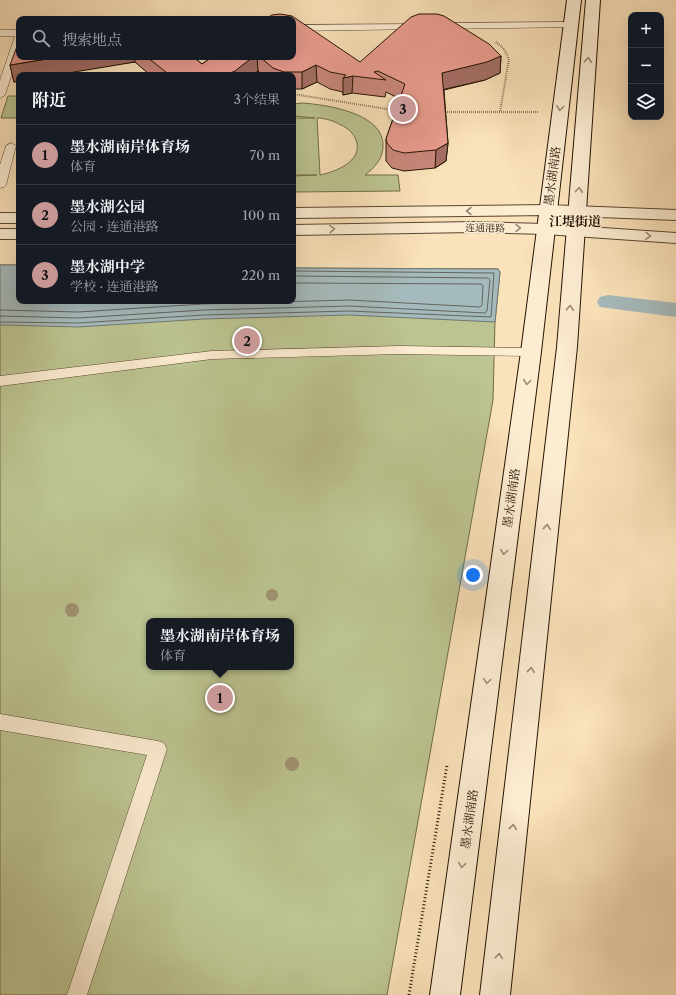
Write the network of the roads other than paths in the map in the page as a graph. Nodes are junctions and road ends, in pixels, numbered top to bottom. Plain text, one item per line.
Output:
1 (574, 0) edge
2 (593, 0) edge
3 (570, 25) junction
4 (296, 28) edge
5 (0, 33) edge
6 (16, 33) edge
7 (16, 46) edge
8 (0, 95) edge
9 (10, 146) dead end
10 (0, 185) edge
11 (548, 210) junction
12 (577, 212) junction
13 (296, 213) edge
14 (676, 216) edge
15 (0, 218) edge
16 (16, 218) edge
17 (545, 229) junction
18 (296, 230) edge
19 (576, 230) junction
20 (0, 234) edge
21 (16, 234) edge
22 (676, 238) edge
23 (531, 348) junction
24 (0, 381) edge
25 (0, 722) edge
26 (77, 995) edge
27 (445, 995) edge
28 (495, 995) edge

1 - 3 main road, 墨水湖南路
12 -> 2 main road
3 - 4 lane
3 -> 11 main road, 墨水湖南路
5 - 6 lane
7 - 8 lane
9 - 10 lane
11 - 12 main road, 连通港路
11 -> 13 main road, 连通港路
11 - 17 main road, 墨水湖南路
12 - 14 main road, 连通港路
12 - 19 main road
15 - 16 main road
18 -> 17 main road, 连通港路
17 - 19 main road, 连通港路
17 - 23 main road, 墨水湖南路
19 -> 22 main road, 连通港路
28 -> 19 main road
20 - 21 main road
23 - 24 lane
23 -> 27 main road, 墨水湖南路
25 - 26 lane

